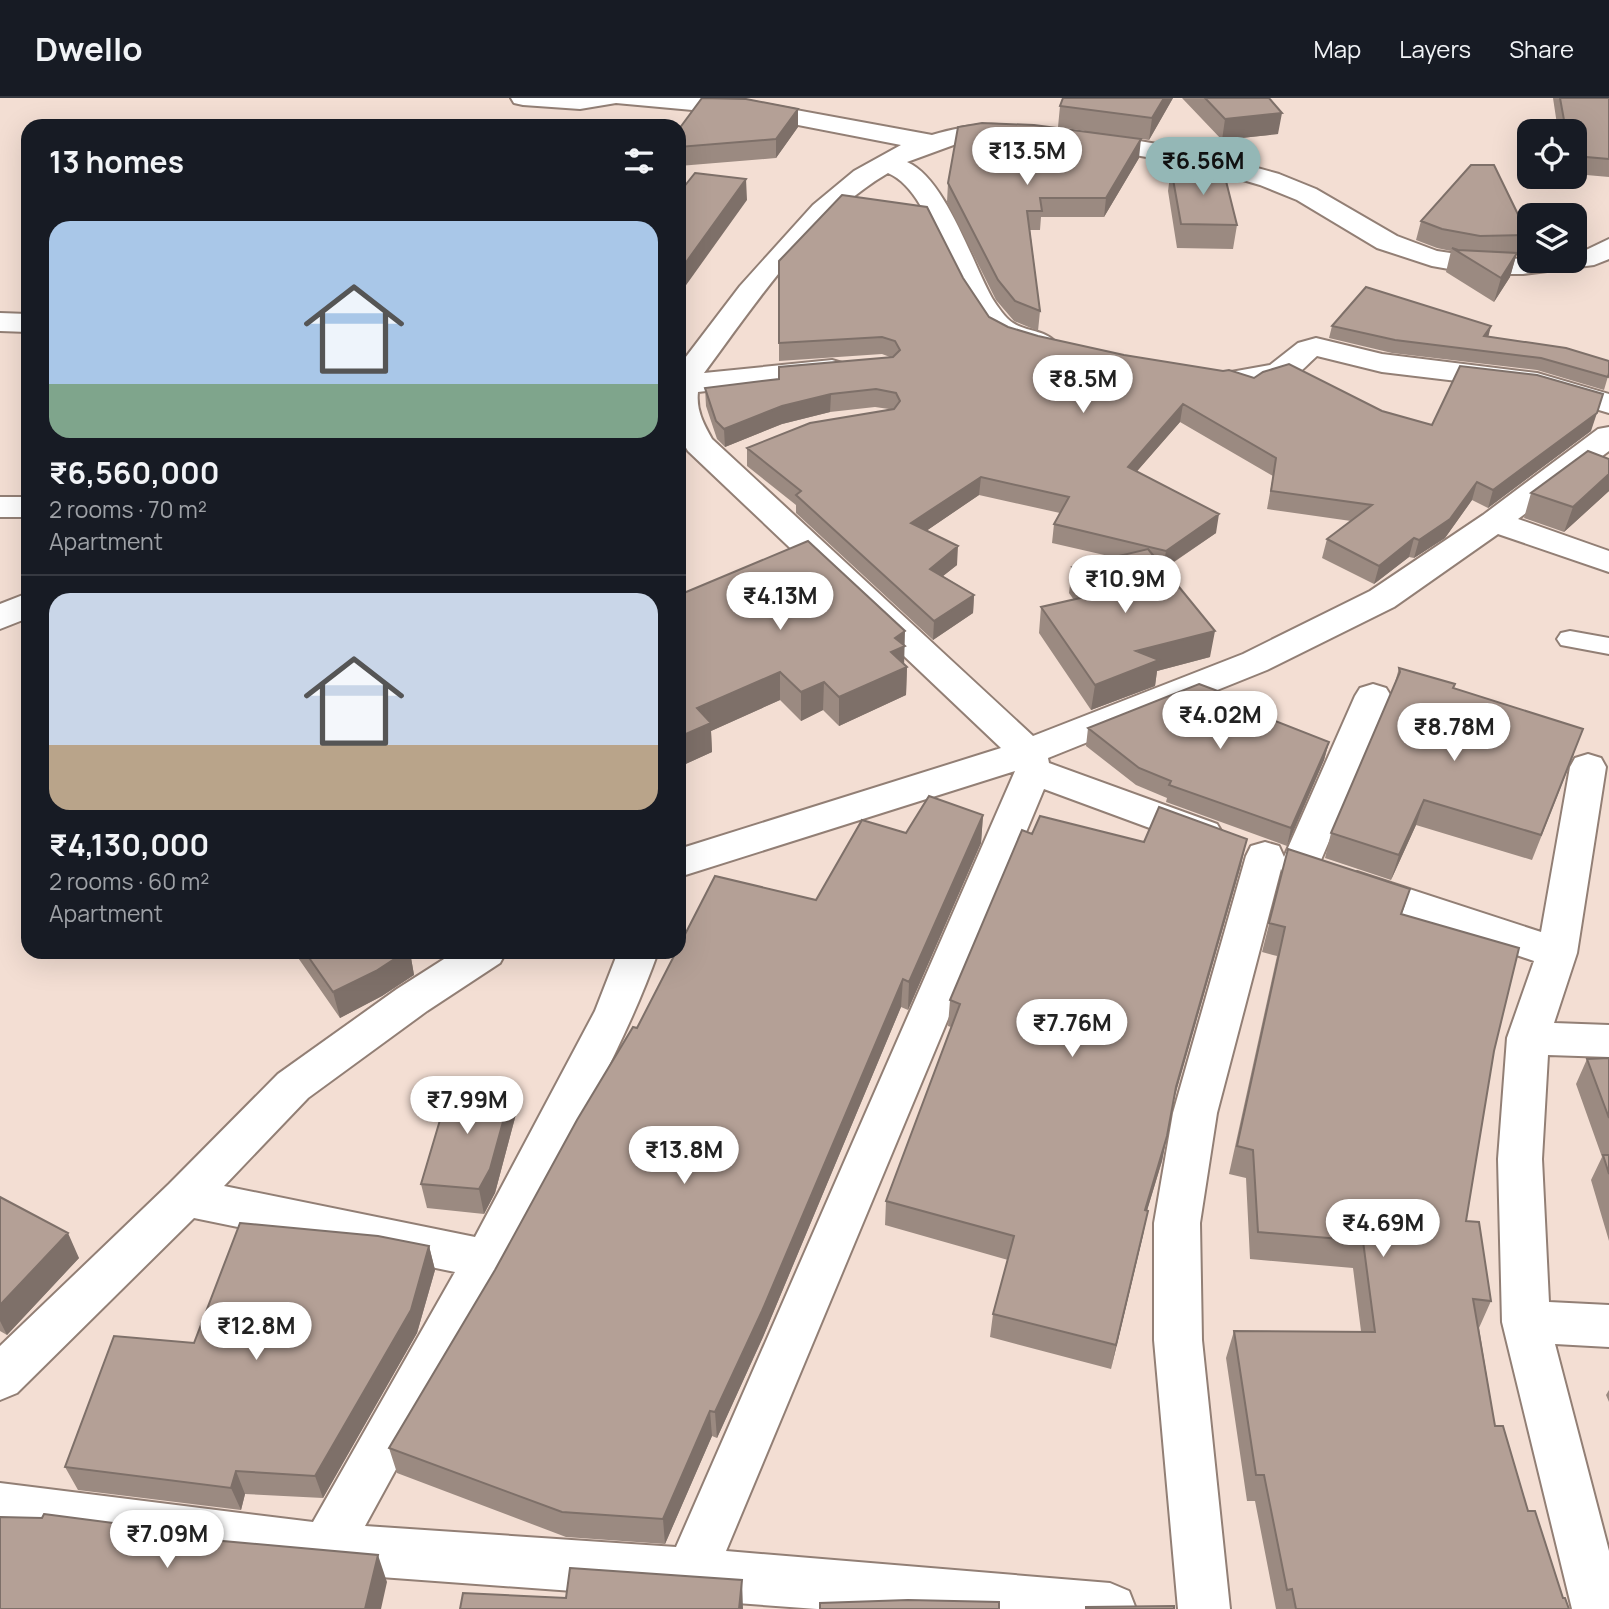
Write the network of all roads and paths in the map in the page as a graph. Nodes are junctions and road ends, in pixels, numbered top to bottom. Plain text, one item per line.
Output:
1 (523, 98) edge
2 (607, 98) edge
3 (625, 98) edge
4 (932, 143) junction
5 (886, 163) junction
6 (1609, 247) edge
7 (1587, 258) edge
8 (1517, 265) edge
9 (0, 322) edge
10 (21, 323) edge
11 (1068, 351) edge
12 (858, 368) edge
13 (1216, 376) edge
14 (686, 379) edge
15 (686, 389) edge
16 (1609, 404) edge
17 (686, 421) edge
18 (1608, 441) edge
19 (752, 447) edge
20 (720, 464) junction
21 (0, 507) edge
22 (21, 507) edge
23 (1494, 522) junction
24 (1609, 562) edge
25 (21, 608) edge
26 (0, 618) edge
27 (1570, 639) dead end
28 (1609, 646) edge
29 (1373, 696) dead end
30 (1031, 762) junction
31 (1588, 767) dead end
32 (686, 861) edge
33 (1282, 862) junction
34 (1557, 953) junction
35 (469, 959) edge
36 (635, 959) edge
37 (1528, 1038) junction
38 (1609, 1041) edge
39 (185, 1197) junction
40 (486, 1259) junction
41 (1526, 1322) junction
42 (1609, 1326) edge
43 (1, 1373) edge
44 (0, 1507) edge
45 (326, 1548) junction
46 (691, 1573) junction
47 (1110, 1609) edge
48 (1204, 1609) edge
49 (1598, 1609) edge

1 - 2 street
3 - 4 street
4 - 5 street
4 - 8 street
5 - 11 street
5 - 14 street
6 - 7 street
9 - 10 street
12 - 15 street
13 - 16 street
17 - 20 street
18 - 23 street
19 - 20 street
20 - 30 street
21 - 22 street
23 - 24 street
23 - 30 street
25 - 26 street
27 - 28 lane
29 - 33 street
30 - 32 street
30 - 33 street
30 - 46 street
31 - 34 street
33 - 34 street
33 - 48 street
34 - 37 street
35 - 39 street
36 - 40 street
37 - 38 street
37 - 41 street
39 - 40 street
39 - 43 street
40 - 45 street
41 - 42 street
41 - 49 street
44 - 45 street
45 - 46 street
46 - 47 street

